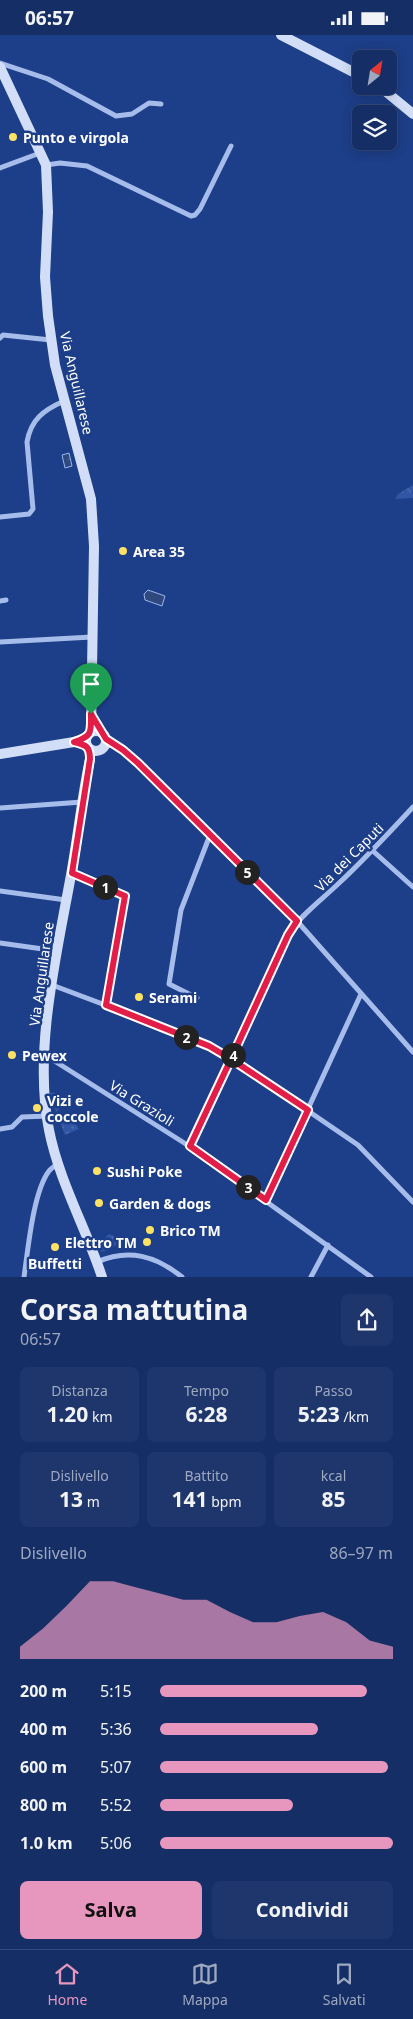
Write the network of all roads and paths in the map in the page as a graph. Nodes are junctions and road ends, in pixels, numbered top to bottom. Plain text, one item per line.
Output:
1 (281, 35) edge
2 (0, 63) edge
3 (0, 67) edge
4 (352, 71) edge
5 (390, 95) edge
6 (161, 104) dead end
7 (413, 113) edge
8 (230, 146) dead end
9 (41, 153) junction
10 (46, 165) junction
11 (0, 169) edge
12 (0, 338) edge
13 (52, 340) junction
14 (64, 401) junction
15 (0, 517) edge
16 (92, 637) junction
17 (0, 642) edge
18 (97, 743) junction
19 (0, 754) edge
20 (83, 802) junction
21 (413, 807) edge
22 (0, 808) edge
23 (210, 835) junction
24 (373, 851) junction
25 (72, 873) junction
26 (413, 887) edge
27 (0, 891) edge
28 (66, 900) junction
29 (297, 921) junction
30 (0, 943) edge
31 (58, 951) junction
32 (52, 985) junction
33 (361, 994) junction
34 (197, 998) dead end
35 (106, 1005) junction
36 (413, 1052) edge
37 (45, 1055) junction
38 (231, 1059) junction
39 (308, 1110) junction
40 (47, 1116) junction
41 (0, 1129) edge
42 (190, 1146) junction
43 (59, 1164) junction
44 (266, 1200) junction
45 (413, 1202) edge
46 (328, 1245) junction
47 (98, 1262) junction
48 (24, 1277) edge
49 (102, 1277) edge
50 (182, 1277) edge
51 (311, 1277) edge
52 (371, 1277) edge

1 - 4 main road
2 - 6 street
3 - 9 main road, Via Anguillarese
5 - 7 main road
8 - 10 street
9 - 10 main road, Via Anguillarese
9 - 11 street
10 - 13 main road, Via Anguillarese
12 - 13 street
13 - 14 main road, Via Anguillarese
14 - 15 street
14 - 16 main road, Via Anguillarese
16 - 17 street
16 - 18 main road, Via Anguillarese
18 - 19 main road
18 - 20 main road, Via Anguillarese
18 - 23 street
20 - 22 street
20 - 25 main road, Via Anguillarese
21 - 24 street, Via dei Caputi
23 - 29 street
23 - 34 street
24 - 26 street
24 - 29 street, Via dei Caputi
25 - 28 main road, Via Anguillarese
25 - 35 street
27 - 28 street
28 - 31 main road, Via Anguillarese
29 - 33 street
29 - 38 street, Via dei Caputi
30 - 31 street
31 - 32 main road, Via Anguillarese
32 - 35 street
32 - 37 main road, Via Anguillarese
33 - 36 street
33 - 39 street
35 - 38 street
37 - 40 main road, Via Anguillarese
37 - 42 street, Via Grazioli
38 - 39 street
38 - 42 street, Via dei Caputi
39 - 44 street
39 - 45 street
40 - 41 street
40 - 43 main road, Via Anguillarese
42 - 44 street, Via Grazioli
43 - 47 main road, Via Anguillarese
43 - 48 street
44 - 46 street, Via Grazioli
46 - 51 street
46 - 52 street, Via Grazioli
47 - 49 main road, Via Anguillarese
47 - 50 street

